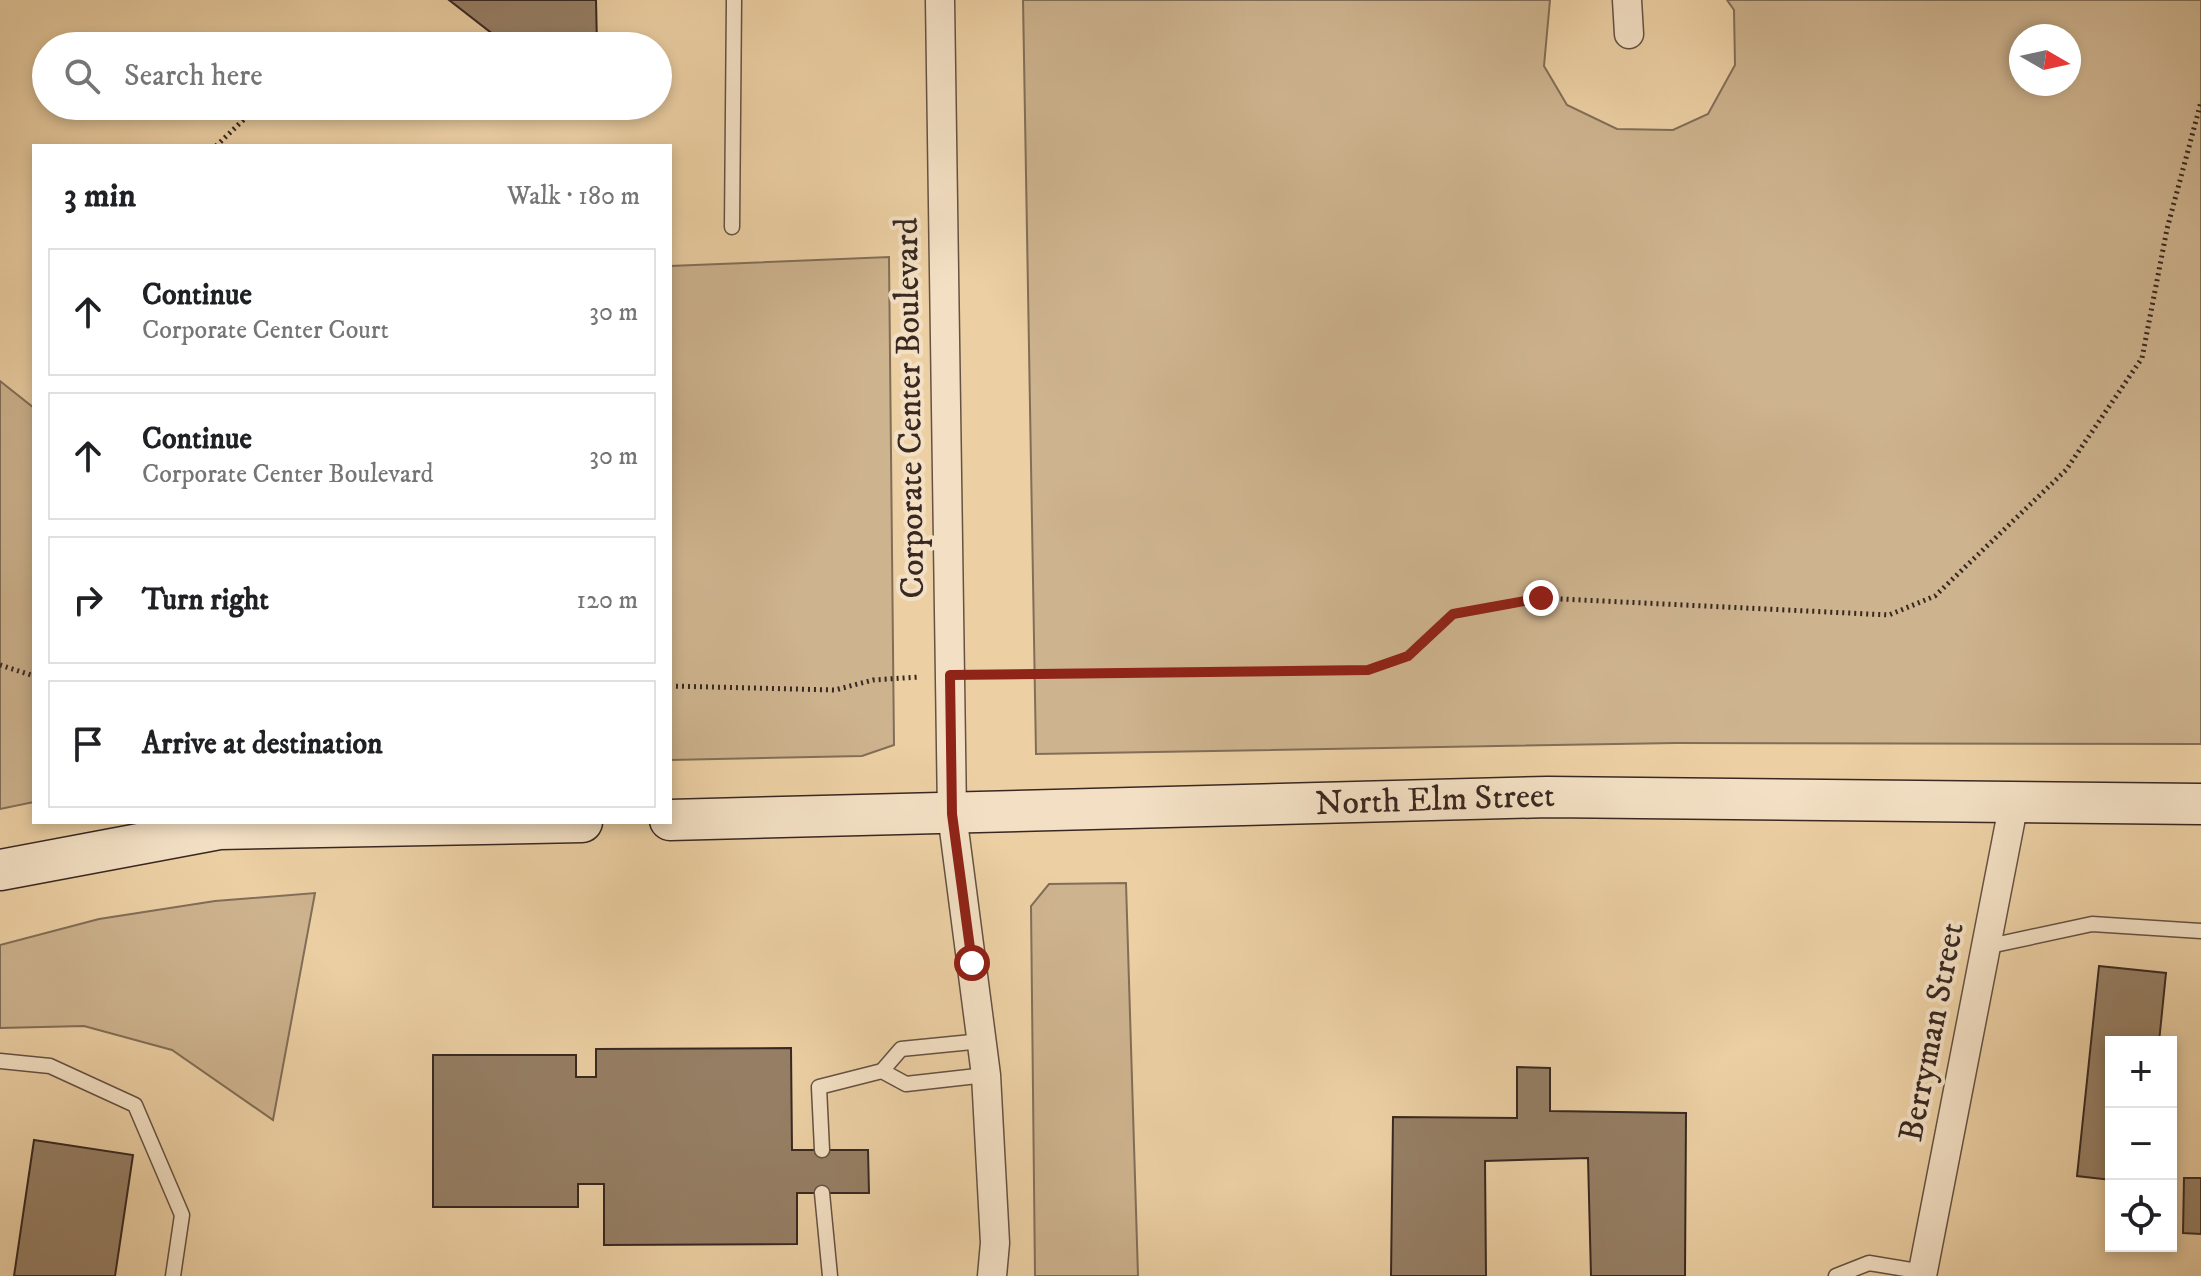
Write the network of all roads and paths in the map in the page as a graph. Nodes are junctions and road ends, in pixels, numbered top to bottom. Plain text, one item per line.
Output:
1 (734, 0) edge
2 (940, 0) edge
3 (1627, 0) edge
4 (1629, 34) dead end
5 (2201, 102) edge
6 (243, 120) edge
7 (218, 144) edge
8 (732, 227) dead end
9 (0, 665) edge
10 (32, 675) edge
11 (950, 675) junction
12 (672, 686) edge
13 (2014, 802) junction
14 (2201, 804) edge
15 (952, 814) junction
16 (672, 820) edge
17 (478, 824) edge
18 (0, 870) edge
19 (2201, 931) edge
20 (1985, 947) junction
21 (982, 1041) junction
22 (0, 1061) edge
23 (882, 1071) junction
24 (986, 1075) junction
25 (822, 1150) dead end
26 (822, 1193) dead end
27 (1922, 1274) edge
28 (173, 1276) edge
29 (830, 1276) edge
30 (992, 1276) edge
31 (1836, 1276) edge

1 - 8 lane
2 - 11 street, Corporate Center Boulevard
3 - 4 street
5 - 11 path
6 - 7 path
9 - 10 path
11 - 12 path
11 - 15 street, Corporate Center Boulevard
13 - 14 main road, North Elm Street
13 - 15 main road, North Elm Street
13 - 20 street, Berryman Street
15 - 16 main road, North Elm Street
15 - 21 street, Corporate Center Boulevard
17 - 18 main road
19 - 20 lane
20 - 27 street, Berryman Street
21 - 23 lane
21 - 24 street, Corporate Center Boulevard
22 - 28 lane
23 - 24 lane
23 - 25 lane
24 - 30 street, Corporate Center Boulevard
26 - 29 lane
27 - 31 lane

